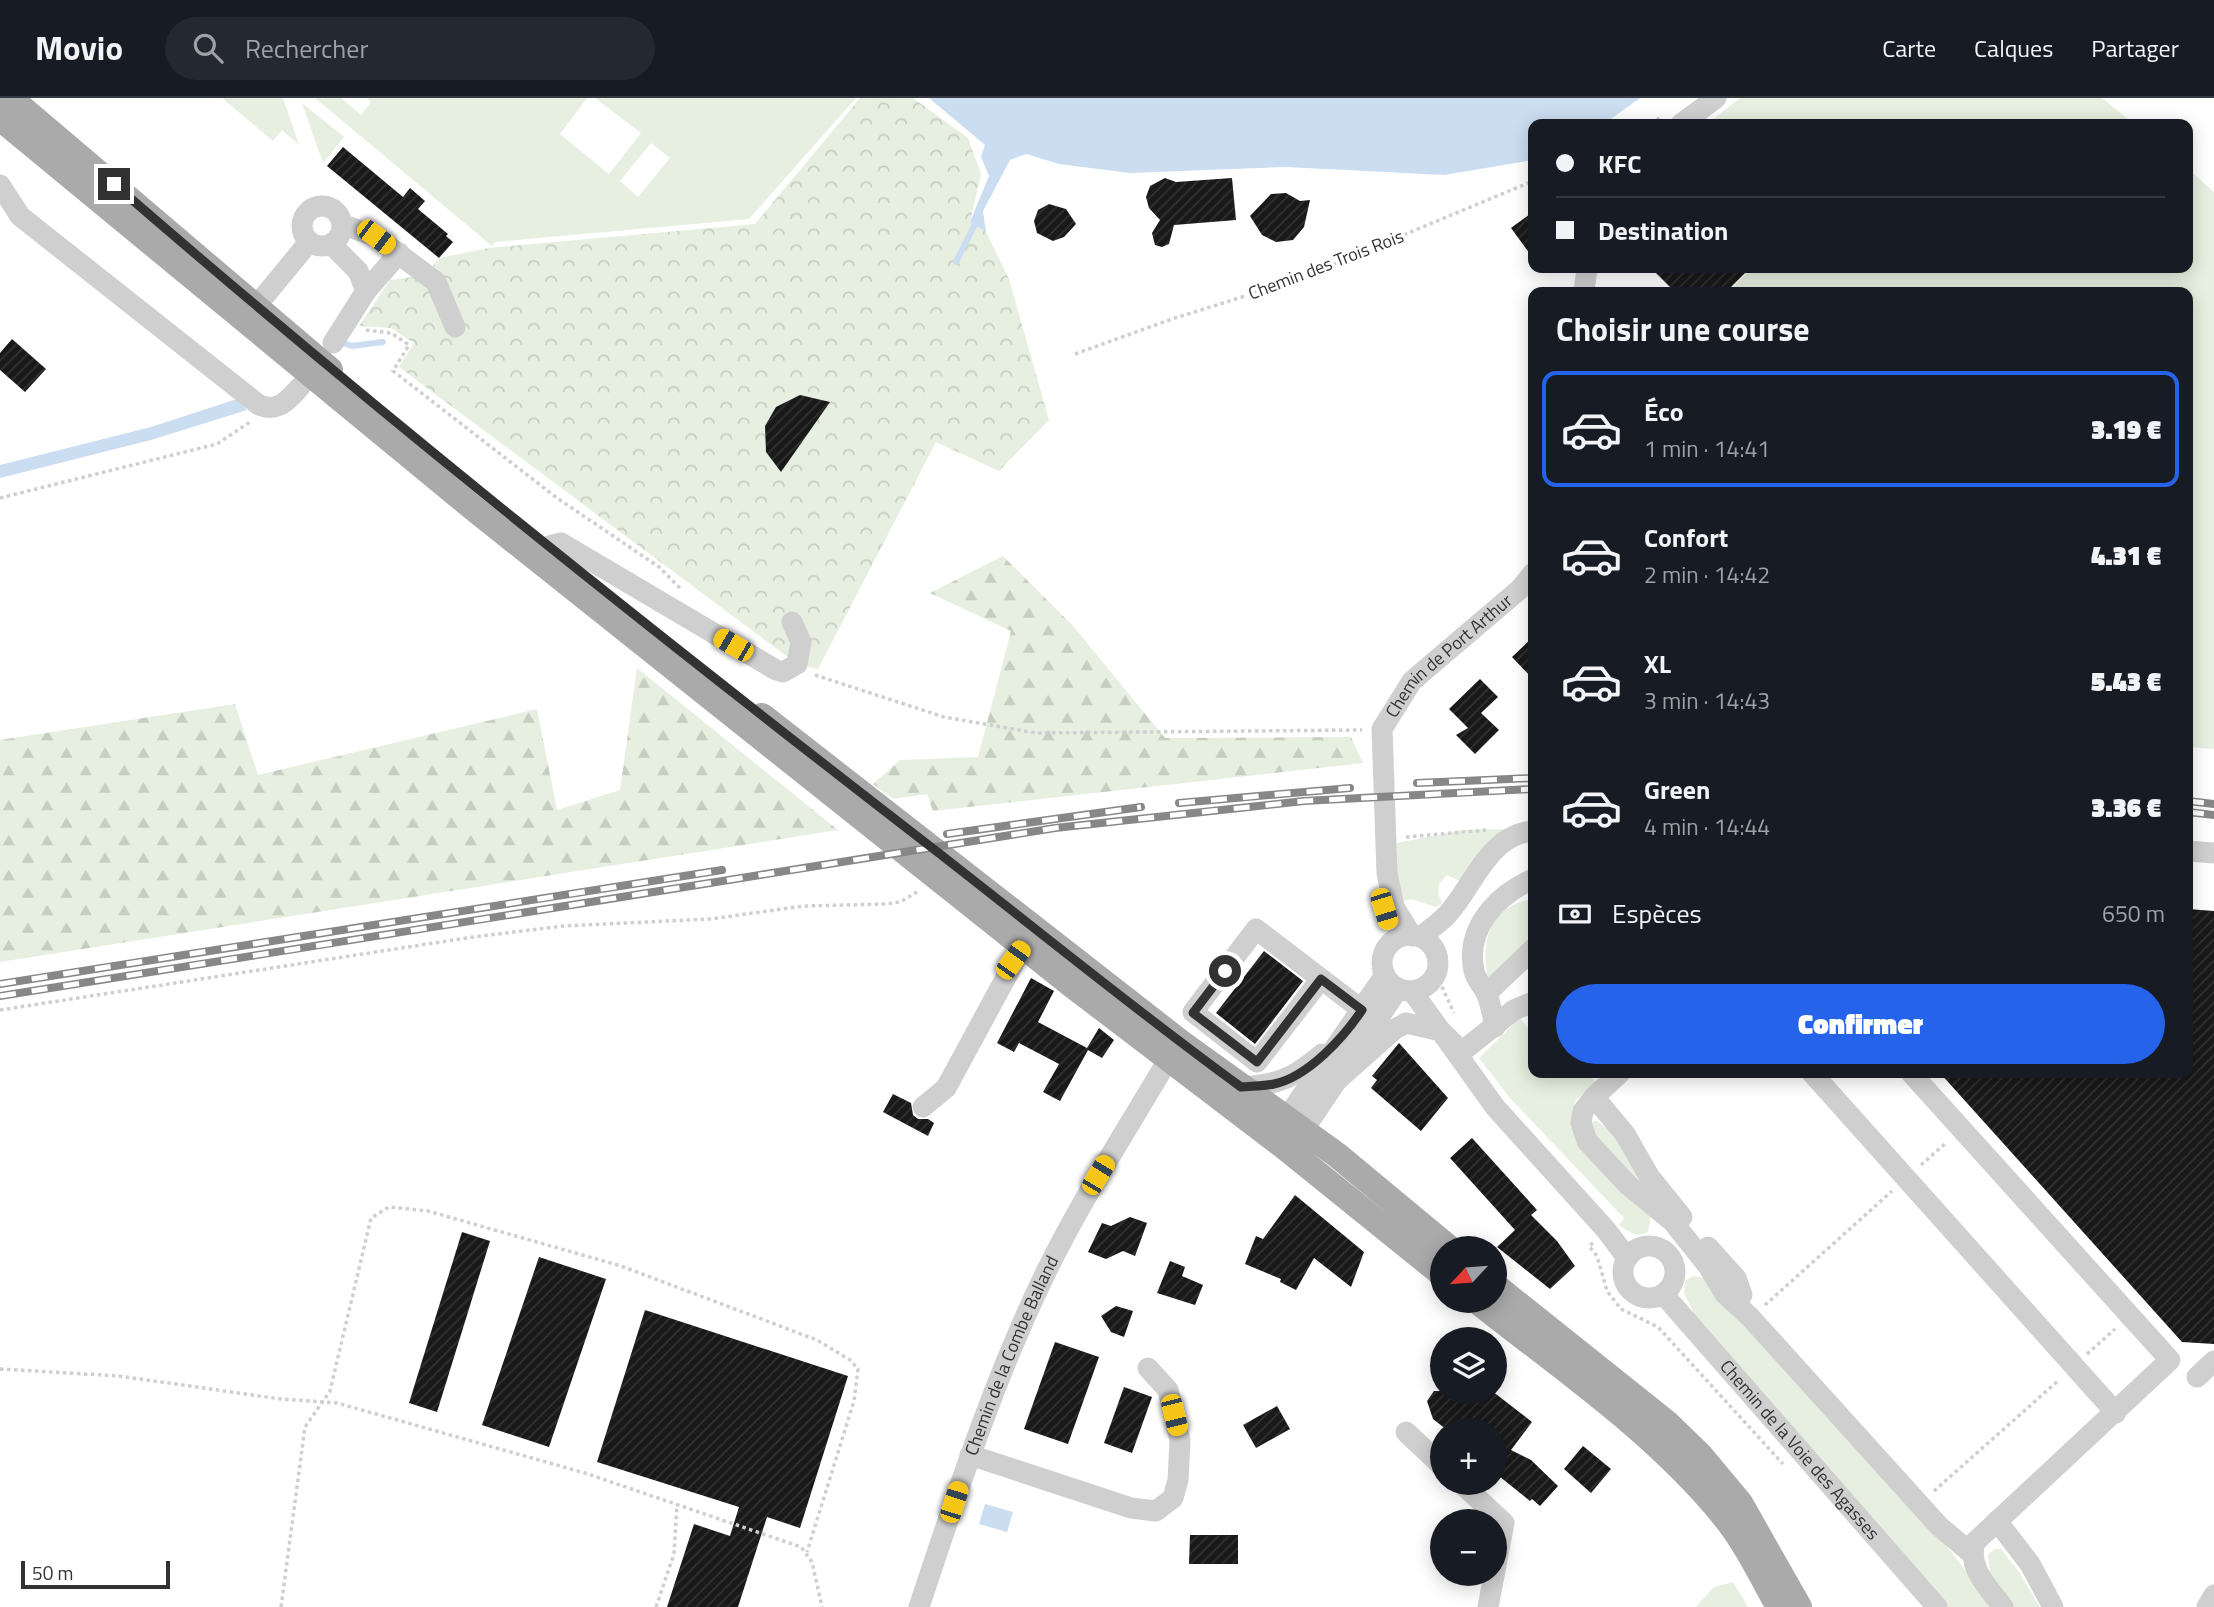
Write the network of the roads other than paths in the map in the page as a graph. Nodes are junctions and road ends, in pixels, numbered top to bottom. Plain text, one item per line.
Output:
1 (10, 98) edge
2 (1716, 98) edge
3 (0, 118) edge
4 (1688, 119) edge
5 (0, 185) edge
6 (342, 225) junction
7 (309, 242) junction
8 (151, 244) junction
9 (331, 244) junction
10 (398, 253) junction
11 (366, 291) junction
12 (257, 305) junction
13 (455, 327) dead end
14 (337, 335) road end
15 (300, 387) dead end
16 (549, 546) junction
17 (1528, 579) edge
18 (792, 622) dead end
19 (1528, 831) edge
20 (2193, 851) edge
21 (2214, 853) edge
22 (1528, 881) edge
23 (1447, 916) junction
24 (1409, 938) junction
25 (1023, 946) junction
26 (1528, 954) edge
27 (1438, 977) junction
28 (1321, 979) junction
29 (1398, 985) junction
30 (1487, 993) junction
31 (1528, 1004) edge
32 (1362, 1010) junction
33 (1495, 1027) junction
34 (1441, 1031) junction
35 (1341, 1041) junction
36 (1169, 1058) junction
37 (1615, 1078) edge
38 (1816, 1078) edge
39 (1916, 1078) edge
40 (1333, 1084) junction
41 (1241, 1087) junction
42 (1594, 1097) junction
43 (1320, 1104) junction
44 (923, 1107) dead end
45 (1290, 1131) junction
46 (1337, 1156) junction
47 (1652, 1204) junction
48 (1434, 1236) edge
49 (1654, 1246) junction
50 (1626, 1258) junction
51 (1430, 1263) edge
52 (1708, 1266) junction
53 (1675, 1268) junction
54 (1507, 1295) edge
55 (1664, 1295) junction
56 (1742, 1296) dead end
57 (1492, 1313) edge
58 (2214, 1361) edge
59 (1148, 1368) dead end
60 (2197, 1377) dead end
61 (2116, 1413) junction
62 (1406, 1432) dead end
63 (1430, 1454) edge
64 (970, 1455) junction
65 (1474, 1495) edge
66 (1997, 1521) junction
67 (1971, 1553) junction
68 (2214, 1587) edge
69 (2214, 1594) edge
70 (919, 1607) edge
71 (1488, 1607) edge
72 (1779, 1607) edge
73 (1799, 1607) edge
74 (1937, 1607) edge
75 (2003, 1607) edge
76 (2053, 1607) edge
77 (2207, 1607) edge

1 - 12 main road
2 - 4 street
3 - 8 main road
5 - 15 street
6 - 7 street
6 - 9 street
6 - 10 street
7 - 9 street
7 - 12 street
8 - 12 main road
8 - 25 main road
9 - 11 street
10 - 11 street
10 - 13 street
11 - 14 street
12 - 16 main road
16 - 18 street
16 - 41 main road
17 - 24 street, Chemin de Port Arthur
19 - 23 street
20 - 21 street
22 - 30 street
23 - 24 street
23 - 27 street
24 - 27 street
24 - 29 street
25 - 36 main road
25 - 44 street
26 - 30 street
27 - 29 street
27 - 34 street
28 - 28 street
28 - 32 street
29 - 32 street
29 - 34 street
29 - 40 street
30 - 33 street
31 - 33 street
32 - 35 street
33 - 34 street
34 - 40 street
34 - 50 street
35 - 41 street
35 - 45 street
36 - 45 main road
36 - 64 street, Chemin de la Combe Balland
37 - 42 street
38 - 61 street
39 - 61 street
40 - 43 street
41 - 45 main road
42 - 47 street
42 - 56 street
43 - 45 street
43 - 46 street
45 - 46 main road
45 - 51 main road
46 - 48 main road
47 - 49 street
47 - 52 street
49 - 50 street
49 - 53 street
50 - 55 street
52 - 53 street
52 - 67 street
53 - 55 street
54 - 73 main road
55 - 74 street, Chemin de la Voie des Agasses
57 - 72 main road
58 - 60 street
59 - 64 street
61 - 66 street
62 - 63 street
64 - 70 street, Chemin de la Combe Balland
65 - 71 street
66 - 67 street
66 - 76 street
67 - 75 street
68 - 69 street
69 - 77 street

